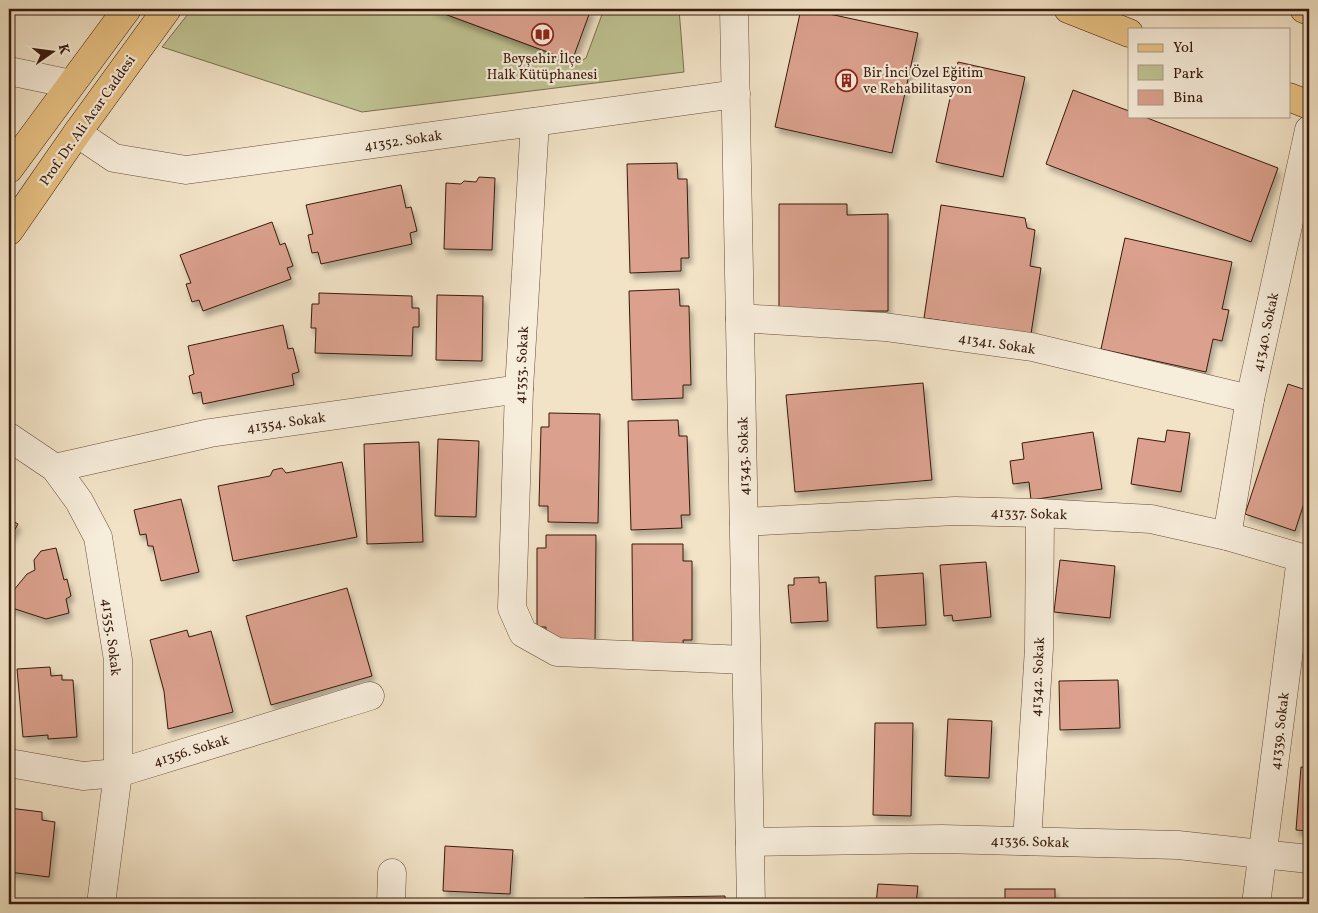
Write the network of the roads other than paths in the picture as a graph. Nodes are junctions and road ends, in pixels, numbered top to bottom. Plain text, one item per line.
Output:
1 (126, 9) edge
2 (166, 9) edge
3 (734, 9) edge
4 (1068, 9) edge
5 (1304, 9) edge
6 (1309, 11) edge
7 (1128, 33) edge
8 (9, 71) edge
9 (71, 84) junction
10 (736, 94) junction
11 (1290, 97) edge
12 (1309, 105) edge
13 (535, 122) junction
14 (1309, 130) edge
15 (77, 133) junction
16 (9, 169) edge
17 (9, 231) edge
18 (740, 318) junction
19 (519, 389) junction
20 (1250, 399) junction
21 (9, 437) edge
22 (55, 468) junction
23 (1040, 512) junction
24 (744, 522) junction
25 (1227, 536) junction
26 (1305, 559) edge
27 (746, 660) junction
28 (370, 696) dead end
29 (9, 763) edge
30 (118, 773) junction
31 (1027, 841) junction
32 (750, 842) junction
33 (1263, 854) junction
34 (1309, 860) edge
35 (392, 873) dead end
36 (101, 904) edge
37 (391, 904) edge
38 (751, 904) edge
39 (1256, 904) edge

1 - 9 main road
2 - 15 main road, Prof. Dr. Ali Acar Caddesi
3 - 10 street, 41343. Sokak
4 - 7 main road
5 - 6 main road
8 - 9 street
9 - 16 main road
10 - 13 street, 41352. Sokak
10 - 18 street, 41343. Sokak
11 - 12 main road
13 - 15 street, 41352. Sokak
13 - 19 street, 41353. Sokak
14 - 20 street, 41340. Sokak
15 - 17 main road, Prof. Dr. Ali Acar Caddesi
18 - 20 street, 41341. Sokak
18 - 24 street, 41343. Sokak
19 - 22 street, 41354. Sokak
19 - 27 street, 41353. Sokak
20 - 25 street, 41340. Sokak
21 - 22 street, 41355. Sokak
22 - 30 street, 41355. Sokak
23 - 24 street, 41337. Sokak
23 - 25 street, 41337. Sokak
23 - 31 street, 41342. Sokak
24 - 27 street, 41343. Sokak
25 - 26 street, 41337. Sokak
26 - 33 street, 41339. Sokak
27 - 32 street, 41343. Sokak
28 - 30 street, 41356. Sokak
29 - 30 street, 41356. Sokak
30 - 36 street, 41355. Sokak
31 - 32 street, 41336. Sokak
31 - 33 street, 41336. Sokak
32 - 38 street, 41343. Sokak
33 - 34 street, 41336. Sokak
33 - 39 street, 41339. Sokak
35 - 37 street

